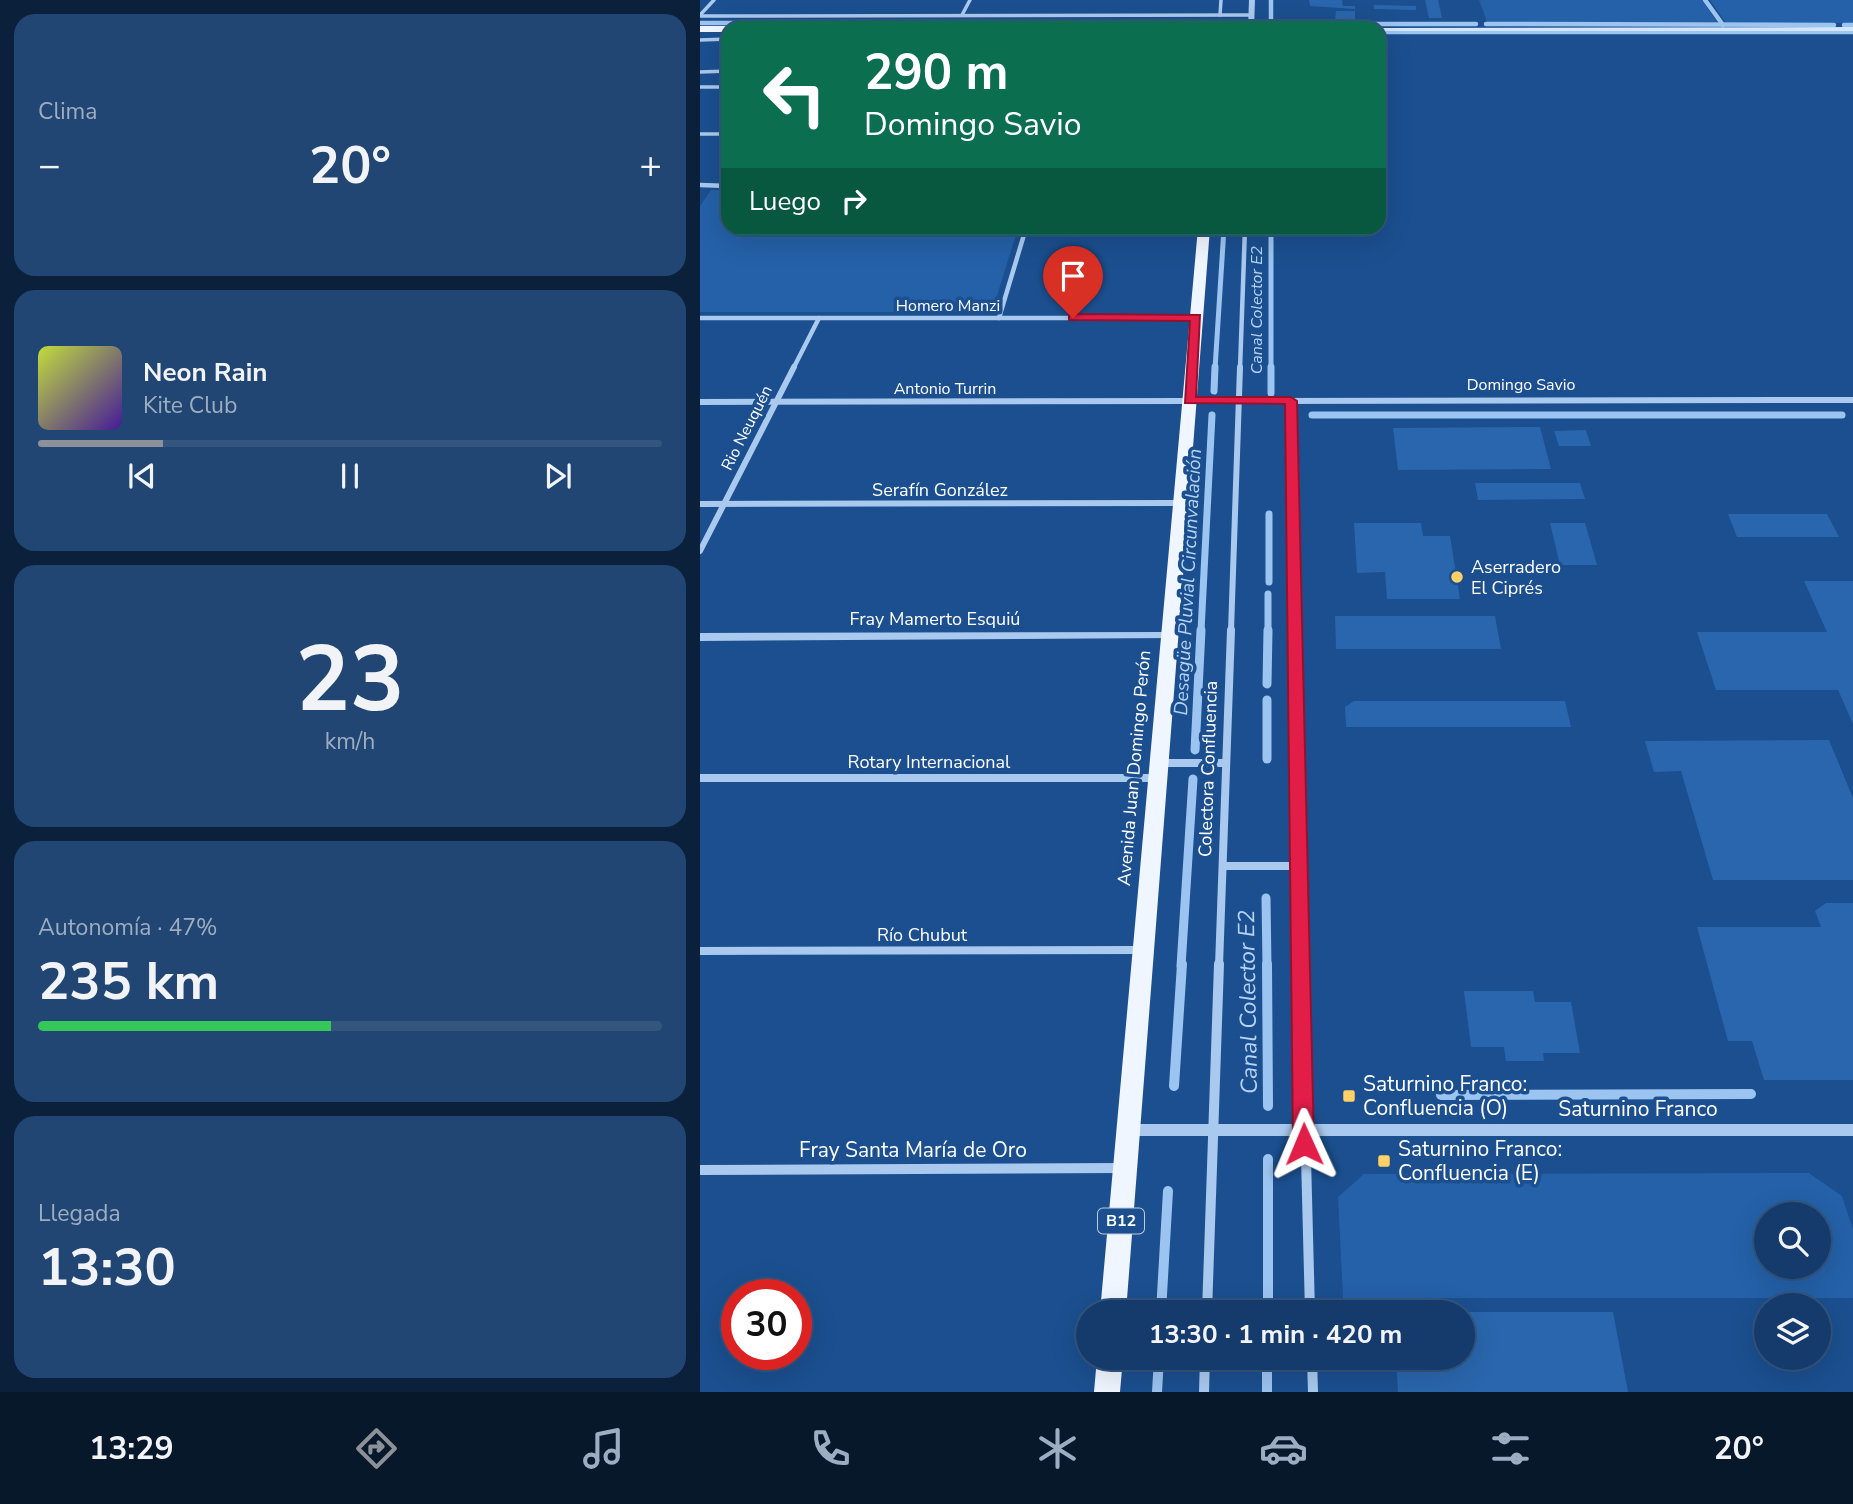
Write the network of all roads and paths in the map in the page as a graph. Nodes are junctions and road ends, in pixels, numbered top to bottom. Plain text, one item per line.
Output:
1 (714, 0) edge
2 (970, 0) edge
3 (1222, 0) edge
4 (1252, 0) edge
5 (700, 15) edge
6 (962, 15) junction
7 (1220, 15) junction
8 (1252, 15) junction
9 (1252, 21) edge
10 (700, 29) edge
11 (721, 29) edge
12 (1386, 29) edge
13 (1853, 29) edge
14 (700, 40) edge
15 (721, 40) edge
16 (721, 71) edge
17 (700, 72) edge
18 (700, 87) edge
19 (721, 87) edge
20 (700, 134) edge
21 (721, 134) edge
22 (702, 186) edge
23 (721, 186) edge
24 (700, 192) edge
25 (1024, 235) edge
26 (1203, 235) edge
27 (1245, 235) edge
28 (700, 318) edge
29 (819, 318) junction
30 (999, 318) junction
31 (1196, 318) junction
32 (1853, 400) edge
33 (1190, 401) junction
34 (1239, 401) junction
35 (1291, 401) junction
36 (700, 402) edge
37 (776, 402) junction
38 (1181, 503) junction
39 (700, 504) edge
40 (724, 504) junction
41 (700, 551) edge
42 (1170, 636) junction
43 (700, 637) edge
44 (1226, 763) junction
45 (1159, 770) junction
46 (700, 778) edge
47 (1223, 866) junction
48 (1299, 866) junction
49 (1143, 950) junction
50 (700, 951) edge
51 (1128, 1130) junction
52 (1213, 1130) junction
53 (1303, 1130) junction
54 (1853, 1130) edge
55 (1125, 1168) junction
56 (700, 1170) edge
57 (1114, 1300) edge
58 (1207, 1300) edge
59 (1310, 1300) edge
60 (1109, 1370) edge
61 (1205, 1370) edge
62 (1312, 1370) edge
63 (1107, 1392) edge
64 (1204, 1392) edge
65 (1313, 1392) edge

1 - 5 street
2 - 6 street
3 - 7 street
4 - 8 street
5 - 6 street
6 - 7 street
7 - 8 street
8 - 9 street
10 - 11 main road
12 - 13 main road
14 - 15 street
16 - 17 street
18 - 19 street
20 - 21 street
22 - 23 street
22 - 24 street
25 - 30 street
26 - 31 main road, Avenida Juan Domingo Perón / B12
27 - 34 street, Colectora Confluencia
28 - 29 street, Homero Manzi
29 - 30 street, Homero Manzi
29 - 37 street, Rio Neuquén
30 - 31 street, Homero Manzi
31 - 33 main road, Avenida Juan Domingo Perón / B12
32 - 35 street, Domingo Savio
33 - 34 street, Domingo Savio
33 - 37 street, Antonio Turrin
33 - 38 main road, Avenida Juan Domingo Perón / B12
34 - 35 street, Domingo Savio
34 - 44 street, Colectora Confluencia
35 - 48 street
36 - 37 street, Antonio Turrin
37 - 40 street, Rio Neuquén
38 - 40 street, Serafín González
38 - 42 main road, Avenida Juan Domingo Perón / B12
39 - 40 street, Serafín González
40 - 41 street, Rio Neuquén
42 - 43 street, Fray Mamerto Esquiú
42 - 45 main road, Avenida Juan Domingo Perón / B12
44 - 45 street, Rotary Internacional
44 - 47 street, Colectora Confluencia
45 - 46 street, Rotary Internacional
45 - 49 main road, Avenida Juan Domingo Perón / B12
47 - 48 street
47 - 52 street, Colectora Confluencia
48 - 53 street
49 - 50 street, Río Chubut
49 - 51 main road, Avenida Juan Domingo Perón / B12
51 - 52 street, Saturnino Franco
51 - 55 main road, Avenida Juan Domingo Perón / B12
52 - 53 street, Saturnino Franco
52 - 58 street, Colectora Confluencia
53 - 54 street, Saturnino Franco
53 - 59 street
55 - 56 street, Fray Santa María de Oro
55 - 57 main road, Avenida Juan Domingo Perón / B12
60 - 63 main road
61 - 64 street
62 - 65 street

